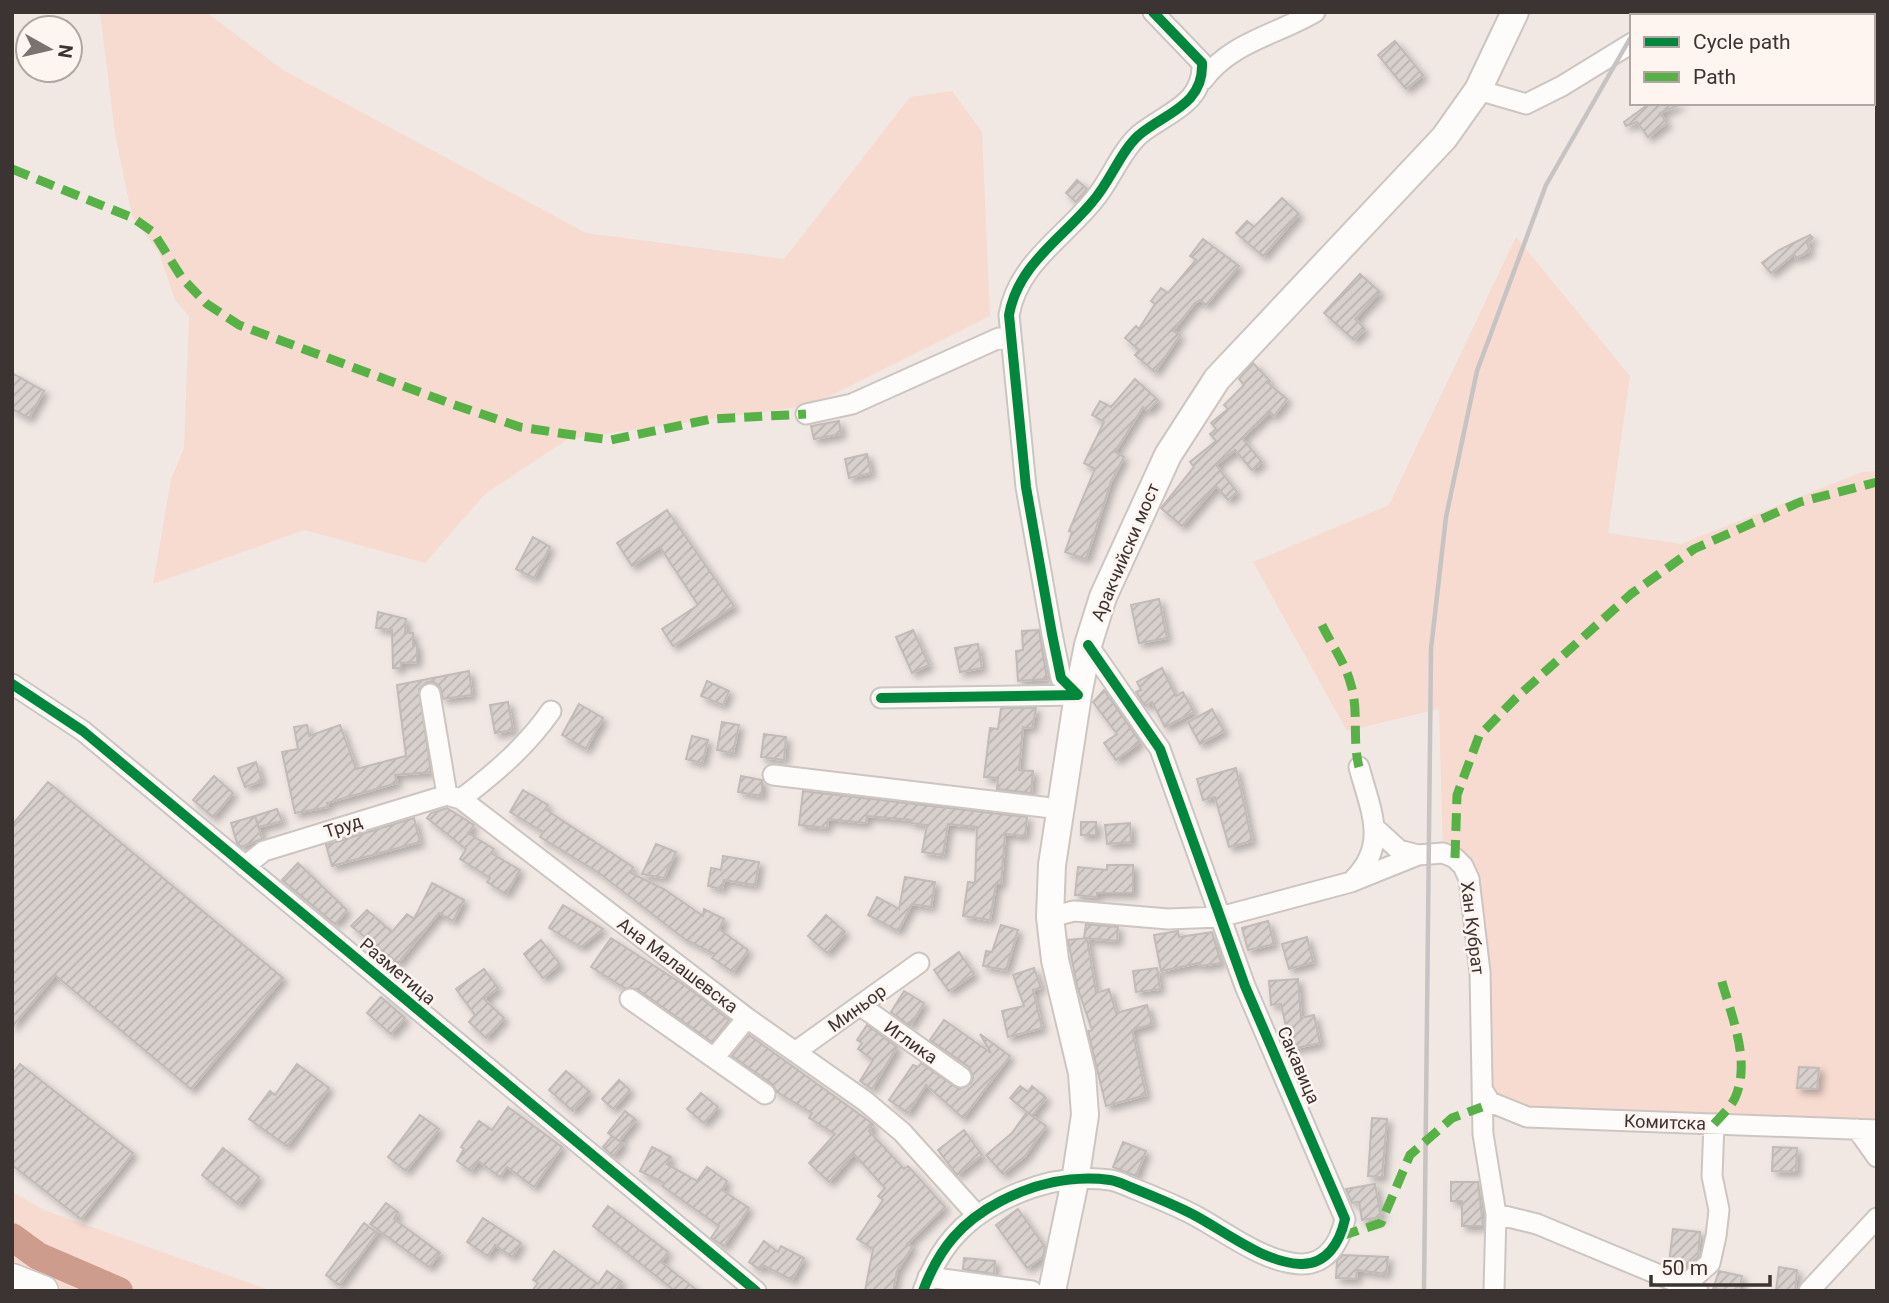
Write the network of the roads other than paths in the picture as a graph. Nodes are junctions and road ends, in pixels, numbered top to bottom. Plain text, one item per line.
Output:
1 (1153, 12) edge
2 (1315, 12) edge
3 (1515, 12) edge
4 (1630, 44) edge
5 (1203, 80) junction
6 (1478, 90) junction
7 (1010, 341) junction
8 (806, 414) dead end
9 (1087, 645) junction
10 (12, 684) edge
11 (430, 694) dead end
12 (1078, 695) junction
13 (881, 698) dead end
14 (551, 711) dead end
15 (1359, 767) dead end
16 (773, 775) dead end
17 (454, 797) junction
18 (1060, 809) junction
19 (1375, 828) junction
20 (1418, 855) junction
21 (245, 866) junction
22 (1351, 882) junction
23 (1050, 917) junction
24 (1220, 917) junction
25 (919, 963) dead end
26 (630, 999) dead end
27 (861, 1006) junction
28 (747, 1018) junction
29 (795, 1052) junction
30 (714, 1058) junction
31 (961, 1077) dead end
32 (1482, 1089) junction
33 (765, 1094) dead end
34 (1714, 1124) junction
35 (1857, 1129) junction
36 (1877, 1130) edge
37 (1877, 1157) edge
38 (1075, 1181) junction
39 (976, 1214) junction
40 (1496, 1214) junction
41 (1877, 1218) edge
42 (12, 1279) edge
43 (926, 1284) edge
44 (1692, 1288) edge
45 (43, 1291) edge
46 (756, 1291) edge
47 (1032, 1291) edge
48 (1052, 1291) edge
49 (1494, 1291) edge
50 (1809, 1291) edge

1 - 5 street
2 - 5 street
3 - 6 main road, Аракчийски мост
4 - 6 street
5 - 7 street
6 - 9 main road, Аракчийски мост
7 - 8 street
7 - 12 street
9 - 12 main road, Аракчийски мост
9 - 24 street, Сакавица
10 - 21 street, Разметица
11 - 17 street
12 - 13 street
12 - 18 main road, Аракчийски мост
14 - 17 street, Труд
15 - 19 street
16 - 18 street
17 - 21 street, Труд
17 - 28 street, Ана Малашевска
18 - 23 main road, Аракчийски мост
19 - 20 street
19 - 22 street
20 - 22 street, Хан Кубрат
20 - 32 street, Хан Кубрат
21 - 46 street, Разметица
22 - 24 street, Хан Кубрат
23 - 24 street, Хан Кубрат
23 - 38 main road, Аракчийски мост
24 - 38 street, Сакавица
25 - 27 street, Миньор
26 - 30 street
27 - 29 street, Миньор
27 - 31 street, Иглика
28 - 29 street, Ана Малашевска
28 - 30 street
29 - 39 street, Ана Малашевска
30 - 33 street
32 - 34 street, Комитска
32 - 40 street, Хан Кубрат
34 - 35 street, Комитска
34 - 44 street
35 - 36 street, Комитска
35 - 37 street
38 - 39 street
38 - 48 main road, Аракчийски мост
39 - 43 street
40 - 44 street
40 - 49 street, Хан Кубрат
41 - 50 street
42 - 45 main road
43 - 47 street

